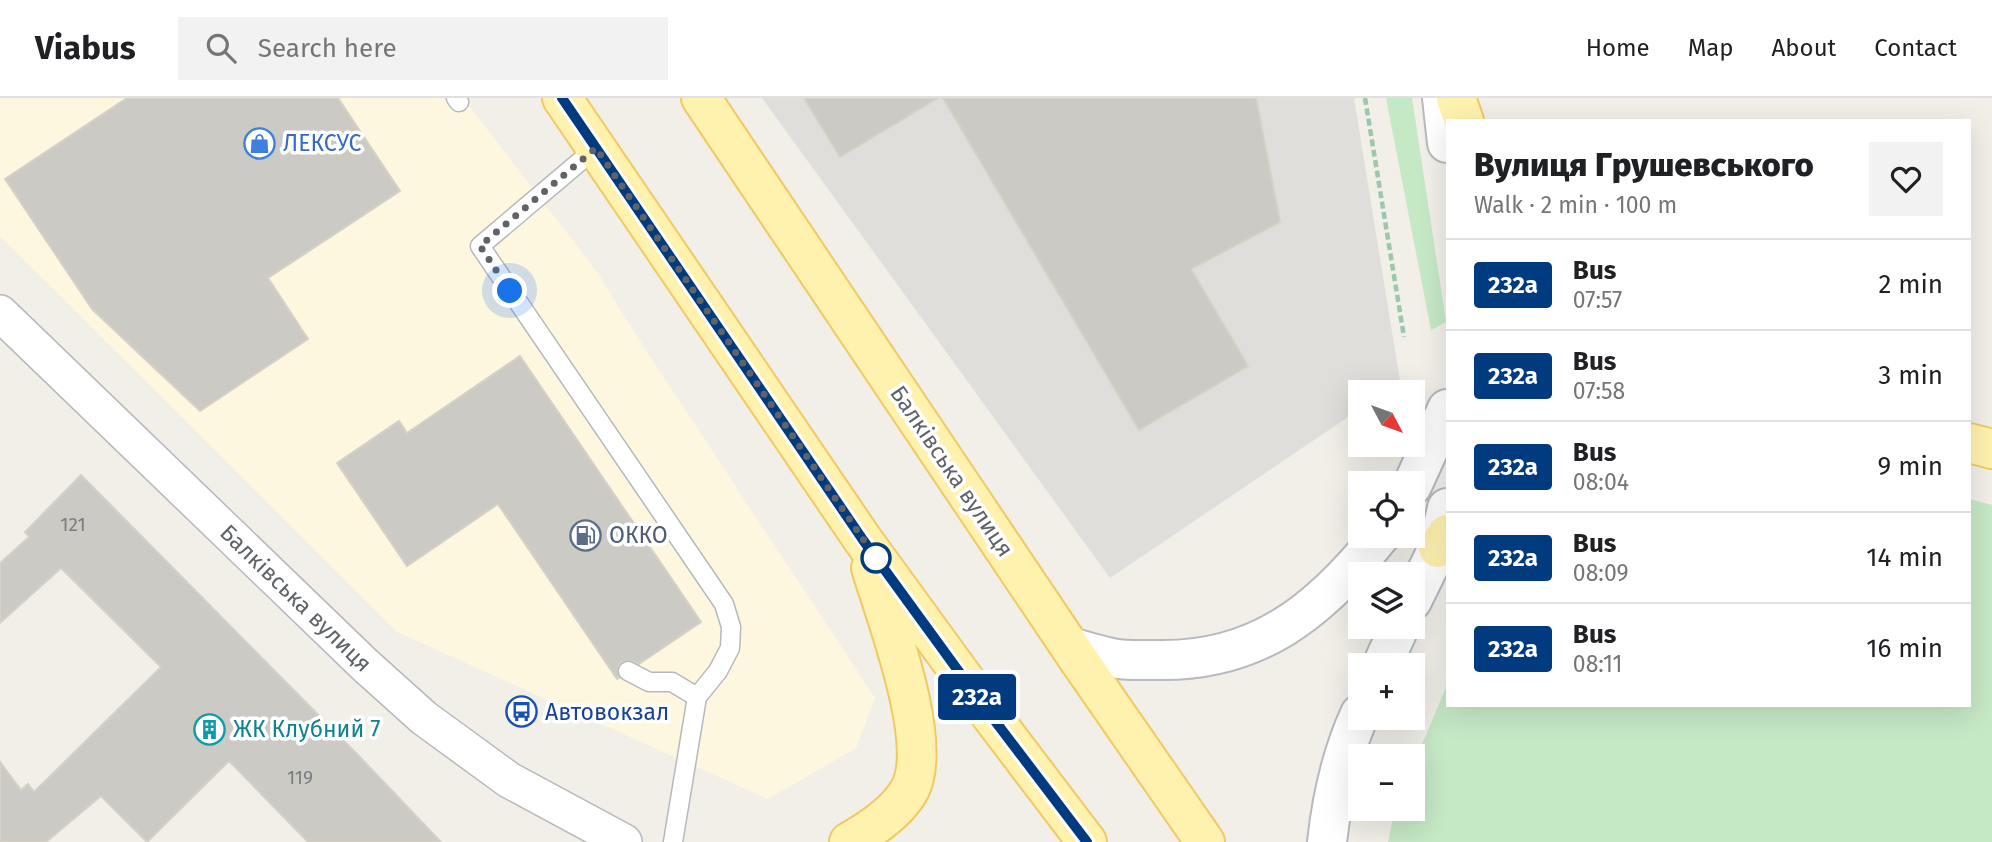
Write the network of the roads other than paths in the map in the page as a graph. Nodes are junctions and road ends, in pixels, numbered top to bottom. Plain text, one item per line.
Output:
1 (562, 98) edge
2 (701, 98) edge
3 (1442, 98) edge
4 (1456, 98) edge
5 (1463, 119) edge
6 (1446, 134) edge
7 (596, 148) junction
8 (0, 313) edge
9 (1446, 411) edge
10 (1971, 444) edge
11 (1992, 449) edge
12 (1419, 471) edge
13 (1446, 516) edge
14 (863, 540) junction
15 (1443, 541) edge
16 (1370, 548) edge
17 (1425, 576) edge
18 (1071, 647) junction
19 (628, 671) dead end
20 (697, 697) junction
21 (1353, 730) edge
22 (624, 842) edge
23 (673, 842) edge
24 (849, 842) edge
25 (1087, 842) edge
26 (1205, 842) edge
27 (1327, 842) edge

1 - 7 main road
2 - 18 main road, Балківська вулиця
3 - 6 main road
4 - 5 main road
7 - 14 main road
7 - 20 lane
8 - 22 street, Балківська вулиця
9 - 12 main road
10 - 11 main road
13 - 15 main road
14 - 24 main road
14 - 25 main road
15 - 17 main road
16 - 18 main road
18 - 26 main road, Балківська вулиця
19 - 20 lane
20 - 23 lane
21 - 27 main road

